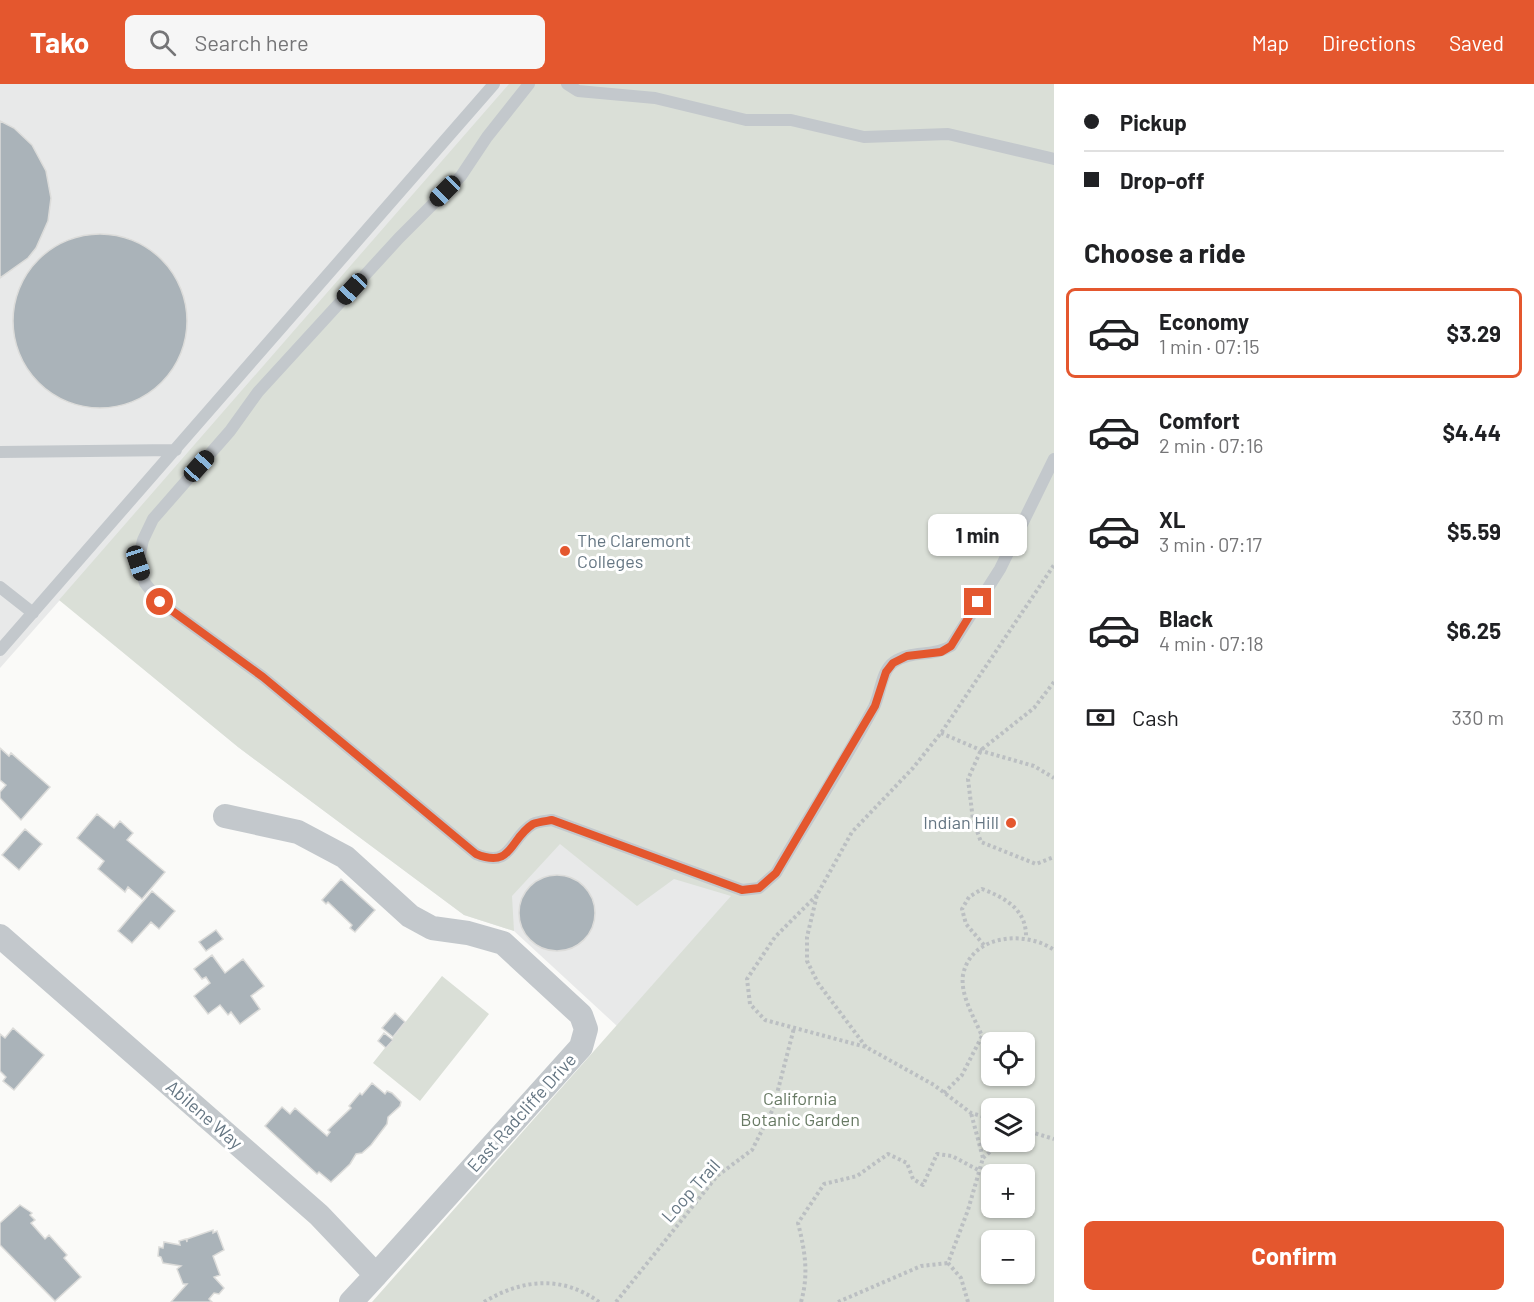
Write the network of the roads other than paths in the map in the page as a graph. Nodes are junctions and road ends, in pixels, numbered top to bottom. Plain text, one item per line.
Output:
1 (494, 84) edge
2 (529, 84) edge
3 (567, 84) edge
4 (1054, 159) edge
5 (176, 450) junction
6 (0, 452) edge
7 (1054, 459) edge
8 (0, 587) edge
9 (33, 613) junction
10 (0, 650) edge
11 (225, 816) dead end
12 (0, 936) edge
13 (376, 1275) junction
14 (351, 1302) edge

1 - 5 lane
2 - 7 lane
3 - 4 lane
5 - 6 lane
5 - 9 lane
8 - 9 lane
9 - 10 lane
11 - 13 street, East Radcliffe Drive
12 - 13 street, Abilene Way
13 - 14 street

